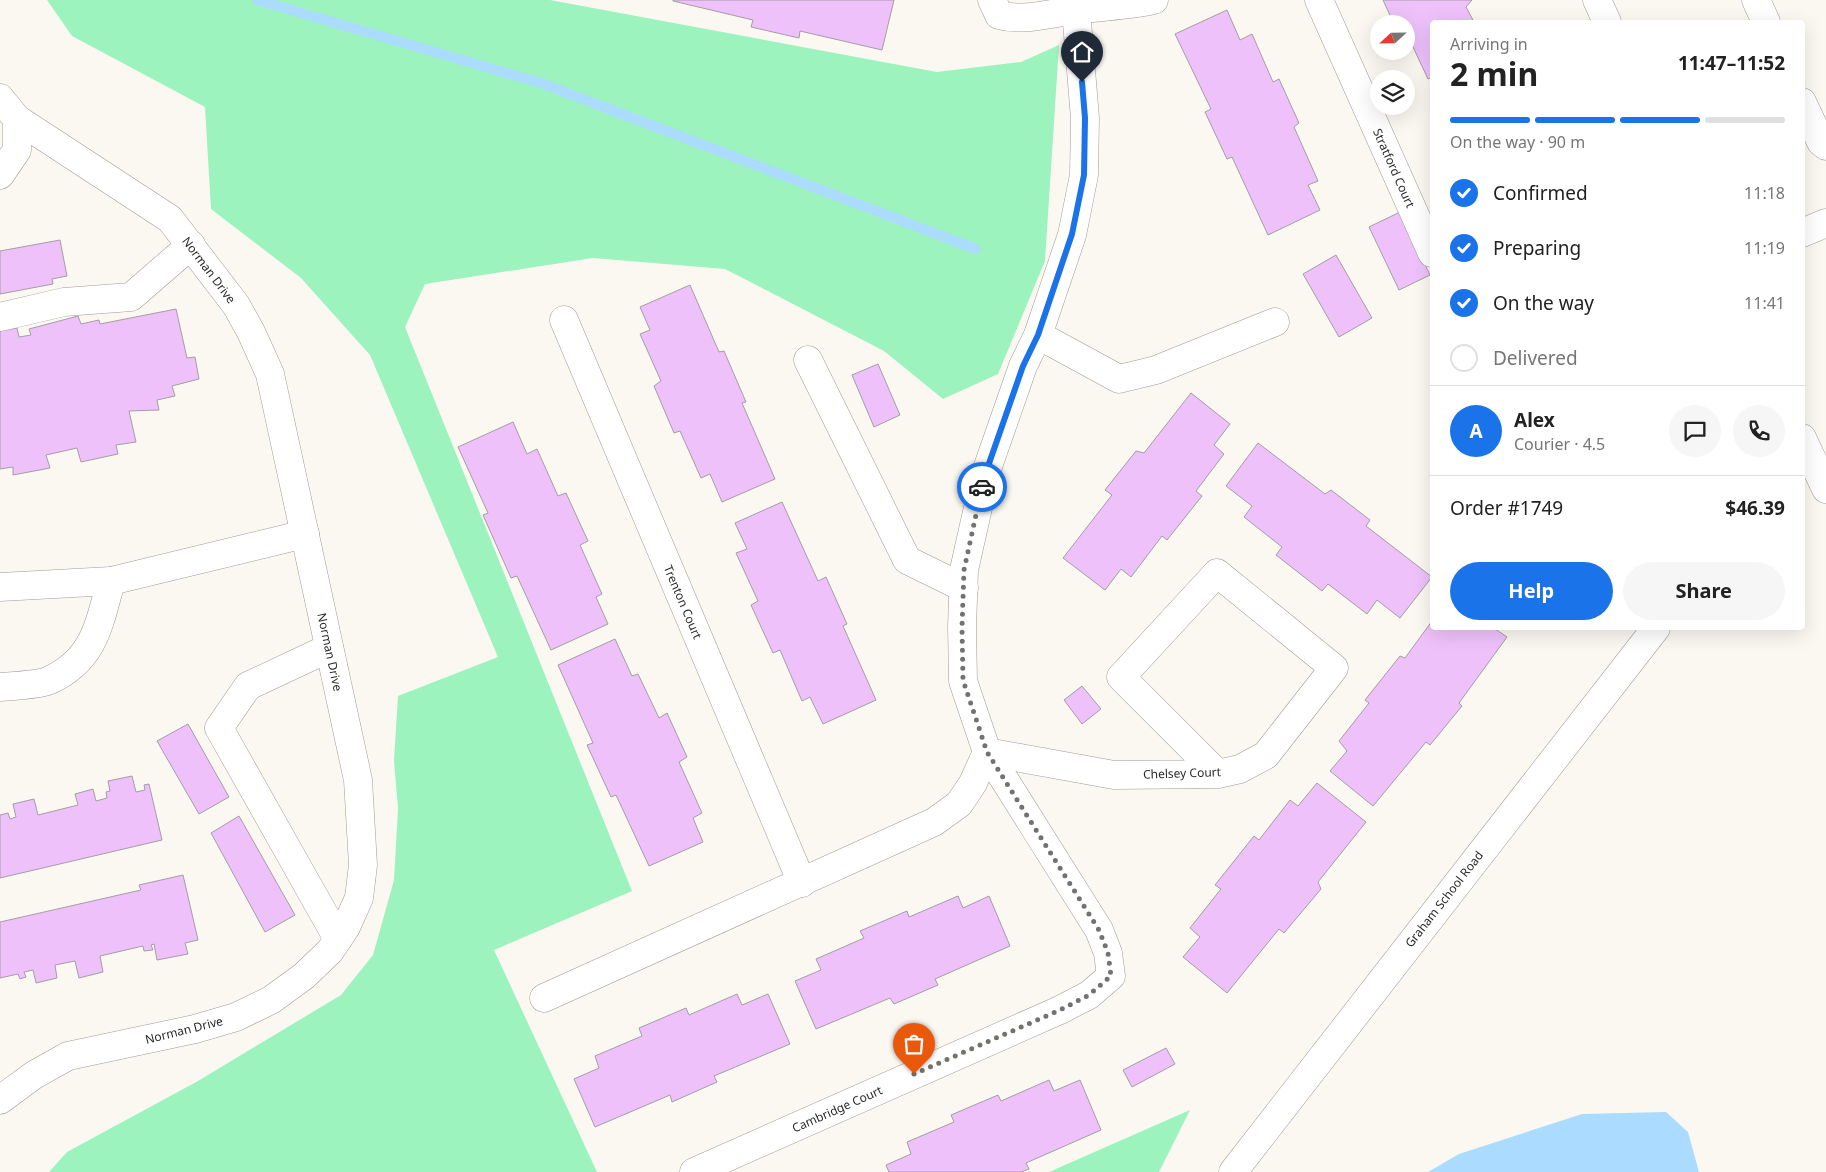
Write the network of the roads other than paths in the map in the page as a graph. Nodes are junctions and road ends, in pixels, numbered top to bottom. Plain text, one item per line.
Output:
1 (992, 0) edge
2 (1154, 0) edge
3 (1319, 0) edge
4 (1597, 0) edge
5 (1756, 0) edge
6 (1075, 5) edge
7 (1606, 20) edge
8 (1765, 20) edge
9 (0, 98) edge
10 (1805, 108) edge
11 (18, 119) junction
12 (1826, 146) edge
13 (0, 175) edge
14 (1826, 223) edge
15 (1805, 232) edge
16 (191, 245) junction
17 (1430, 249) edge
18 (0, 317) edge
19 (564, 320) dead end
20 (1275, 322) dead end
21 (1038, 335) junction
22 (808, 360) dead end
23 (1806, 456) edge
24 (1826, 489) edge
25 (305, 534) junction
26 (111, 582) junction
27 (0, 587) edge
28 (964, 588) junction
29 (1654, 630) edge
30 (329, 648) junction
31 (0, 687) edge
32 (987, 752) junction
33 (1218, 774) junction
34 (802, 883) junction
35 (338, 939) junction
36 (544, 998) dead end
37 (0, 1100) edge
38 (694, 1172) edge
39 (1233, 1172) edge

1 - 6 street
2 - 6 street
3 - 17 street, Stratford Court
4 - 7 street
5 - 8 street
6 - 21 street
9 - 11 street, Norman Drive
10 - 12 street
11 - 13 street
11 - 16 street, Norman Drive
14 - 15 street
16 - 18 street
16 - 25 street, Norman Drive
19 - 34 street, Trenton Court
20 - 21 street
21 - 28 street
22 - 28 street
23 - 24 street
25 - 26 street
25 - 30 street, Norman Drive
26 - 27 street
26 - 31 street
28 - 32 street
29 - 39 street, Graham School Road
30 - 35 street, Norman Drive
30 - 35 street
32 - 33 street, Chelsey Court
32 - 34 street
32 - 38 street, Cambridge Court
33 - 33 street, Chelsey Court
34 - 36 street
35 - 37 street, Norman Drive

